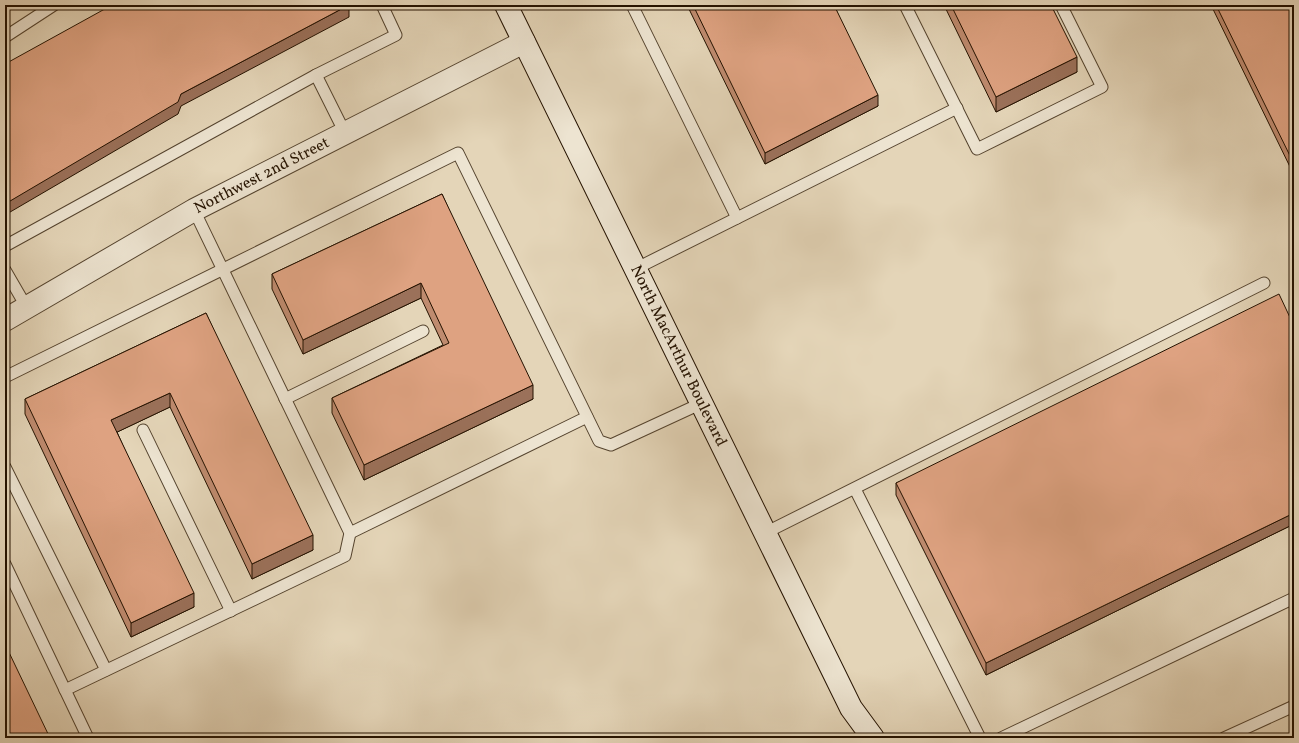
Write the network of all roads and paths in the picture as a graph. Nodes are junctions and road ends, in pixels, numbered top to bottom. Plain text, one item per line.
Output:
1 (54, 5) edge
2 (382, 5) edge
3 (506, 5) edge
4 (632, 5) edge
5 (906, 5) edge
6 (1061, 5) edge
7 (5, 37) edge
8 (524, 42) junction
9 (316, 75) junction
10 (957, 108) junction
11 (345, 133) junction
12 (194, 210) junction
13 (737, 218) junction
14 (5, 246) edge
15 (635, 269) junction
16 (5, 270) edge
17 (223, 270) junction
18 (1264, 283) dead end
19 (26, 308) junction
20 (5, 320) edge
21 (423, 331) dead end
22 (5, 377) edge
23 (285, 399) junction
24 (702, 403) junction
25 (587, 417) junction
26 (143, 430) dead end
27 (5, 467) edge
28 (855, 488) junction
29 (350, 533) junction
30 (765, 533) junction
31 (5, 564) edge
32 (1294, 598) edge
33 (231, 611) junction
34 (106, 670) junction
35 (65, 690) junction
36 (1294, 706) edge
37 (851, 708) junction
38 (88, 738) edge
39 (858, 738) edge
40 (873, 738) edge
41 (980, 738) edge
42 (1001, 738) edge
43 (1224, 738) edge

1 - 7 lane
2 - 9 lane
3 - 8 main road, North MacArthur Boulevard
4 - 13 lane
5 - 10 lane
6 - 10 lane
8 - 11 main road, Northwest 2nd Street
8 - 15 main road, North MacArthur Boulevard
9 - 11 lane
9 - 14 lane
10 - 13 lane
11 - 12 main road, Northwest 2nd Street
12 - 17 lane
12 - 19 main road, Northwest 2nd Street
13 - 15 lane
15 - 24 main road, North MacArthur Boulevard
16 - 19 lane
17 - 22 lane
17 - 23 lane
17 - 25 lane
18 - 28 lane
19 - 20 main road, Northwest 2nd Street
21 - 23 lane
23 - 29 lane
24 - 25 lane
24 - 30 main road, North MacArthur Boulevard
25 - 29 lane
26 - 33 lane
27 - 34 lane
28 - 30 lane
28 - 41 lane
29 - 33 lane
30 - 37 main road, North MacArthur Boulevard
31 - 35 lane
32 - 42 lane
33 - 34 lane
34 - 35 lane
35 - 38 lane
36 - 43 lane
37 - 39 main road
37 - 40 main road

